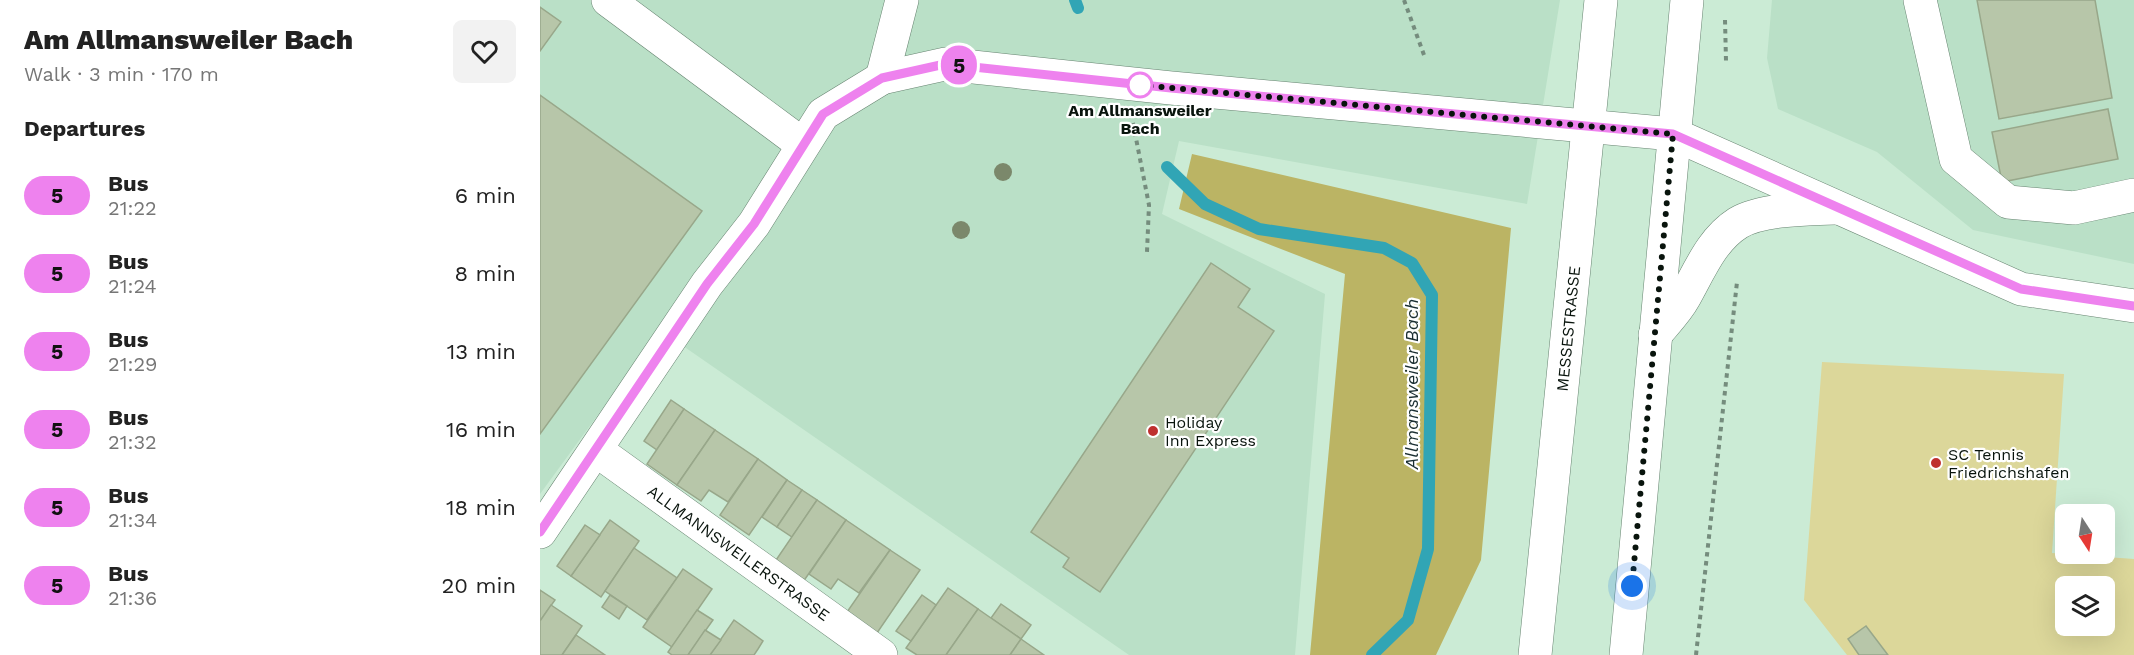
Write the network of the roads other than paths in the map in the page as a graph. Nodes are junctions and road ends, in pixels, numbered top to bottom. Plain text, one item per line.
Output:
1 (608, 0) edge
2 (902, 0) edge
3 (1601, 0) edge
4 (1687, 0) edge
5 (1920, 0) edge
6 (882, 78) junction
7 (1588, 126) junction
8 (1673, 134) junction
9 (802, 144) junction
10 (2134, 195) edge
11 (1840, 208) junction
12 (2134, 306) edge
13 (1655, 335) junction
14 (596, 450) junction
15 (540, 532) edge
16 (881, 655) edge
17 (1535, 655) edge
18 (1626, 655) edge

1 - 9 street
2 - 6 street
3 - 7 street, MESSESTRASSE
4 - 8 street
5 - 10 street
6 - 7 street
6 - 9 street
7 - 8 street
7 - 17 street, MESSESTRASSE
8 - 11 street
8 - 13 street
9 - 14 street
11 - 12 street
11 - 13 street
13 - 18 street
14 - 15 street
14 - 16 street, ALLMANNSWEILERSTRASSE

